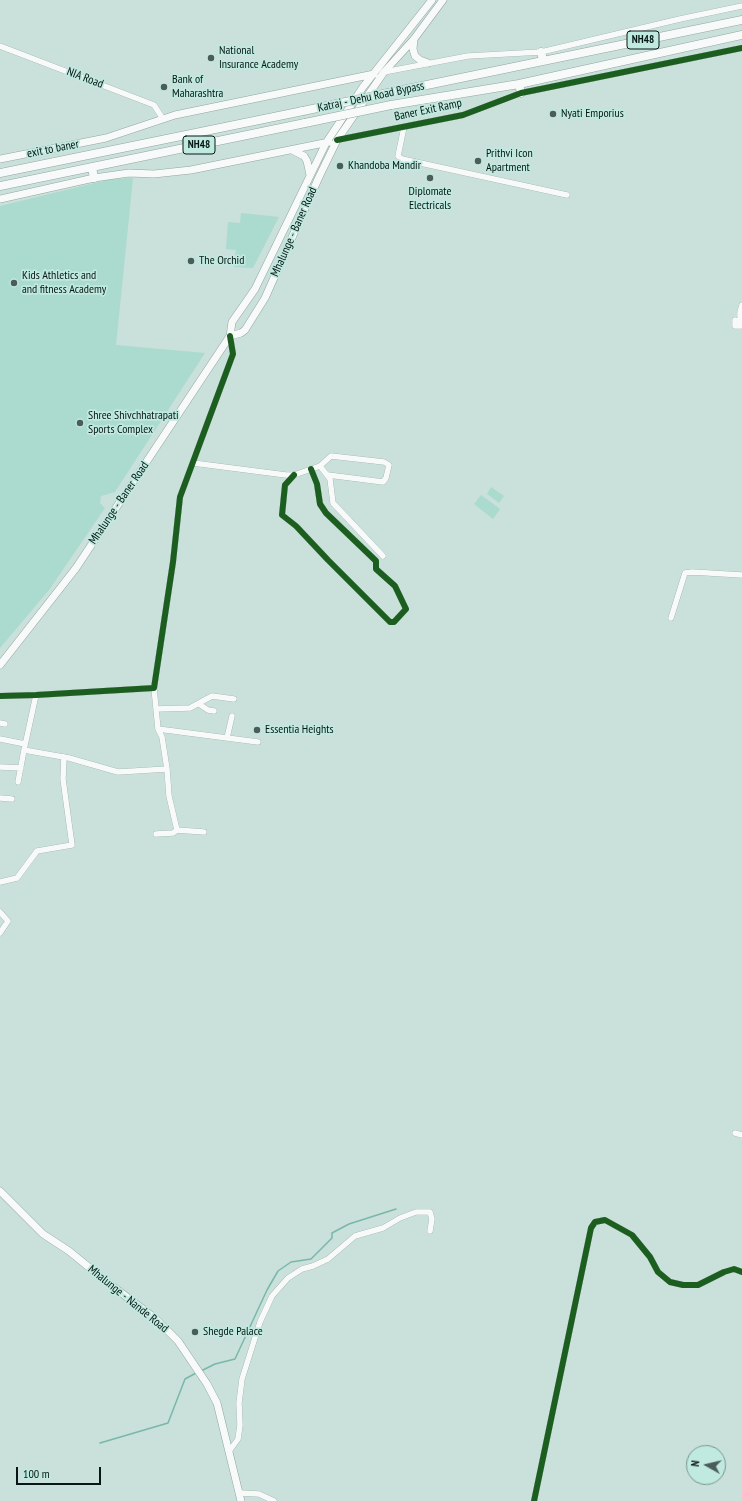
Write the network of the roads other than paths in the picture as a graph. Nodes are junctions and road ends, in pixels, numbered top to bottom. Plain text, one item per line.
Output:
1 (432, 0) edge
2 (443, 0) edge
3 (742, 6) edge
4 (742, 20) edge
5 (742, 35) edge
6 (414, 39) junction
7 (0, 46) edge
8 (742, 48) edge
9 (542, 56) junction
10 (428, 63) junction
11 (384, 72) junction
12 (373, 74) junction
13 (519, 84) junction
14 (520, 93) junction
15 (163, 119) junction
16 (404, 127) junction
17 (106, 138) junction
18 (337, 140) junction
19 (326, 143) junction
20 (108, 150) junction
21 (292, 150) junction
22 (0, 159) edge
23 (92, 167) junction
24 (0, 173) edge
25 (310, 175) junction
26 (94, 178) junction
27 (0, 186) edge
28 (567, 195) dead end
29 (0, 199) edge
30 (278, 240) junction
31 (288, 245) junction
32 (742, 305) edge
33 (735, 320) dead end
34 (742, 321) edge
35 (742, 326) edge
36 (230, 336) junction
37 (192, 463) junction
38 (320, 466) junction
39 (311, 469) junction
40 (294, 475) junction
41 (328, 475) junction
42 (383, 556) dead end
43 (742, 575) edge
44 (671, 618) dead end
45 (0, 665) edge
46 (154, 688) junction
47 (0, 696) edge
48 (36, 696) junction
49 (234, 698) dead end
50 (199, 704) junction
51 (156, 709) junction
52 (214, 711) dead end
53 (232, 716) dead end
54 (158, 729) junction
55 (227, 738) junction
56 (0, 739) edge
57 (258, 742) dead end
58 (25, 744) junction
59 (24, 750) junction
60 (64, 757) junction
61 (0, 767) edge
62 (21, 768) junction
63 (167, 770) junction
64 (18, 782) dead end
65 (0, 798) edge
66 (12, 799) dead end
67 (177, 830) junction
68 (204, 832) dead end
69 (156, 834) dead end
70 (0, 882) edge
71 (0, 912) edge
72 (0, 933) edge
73 (735, 1134) dead end
74 (742, 1134) edge
75 (0, 1191) edge
76 (430, 1231) dead end
77 (742, 1272) edge
78 (230, 1450) junction
79 (240, 1493) junction
80 (241, 1501) edge
81 (274, 1501) edge
82 (534, 1501) edge

1 - 12 main road, Mhalunge - Baner Road
2 - 6 main road, Mhalunge - Baner Road
3 - 9 street
4 - 9 highway, Katraj - Dehu Road Bypass / NH48
5 - 13 highway, Katraj - Dehu Road Bypass / NH48
6 - 10 main road
6 - 11 main road, Mhalunge - Baner Road
7 - 15 street, NIA Road
8 - 14 street, Baner Exit Ramp
9 - 10 street
9 - 20 highway, Katraj - Dehu Road Bypass / NH48, bridge
10 - 11 street
11 - 12 main road
11 - 18 main road, Mhalunge - Baner Road
12 - 15 main road
12 - 19 main road, Mhalunge - Baner Road
13 - 14 highway
13 - 23 highway, Katraj - Dehu Road Bypass / NH48, bridge
14 - 16 street, Baner Exit Ramp
15 - 17 main road
16 - 18 street, Baner Exit Ramp
16 - 28 street
17 - 20 main road
17 - 22 main road, exit to baner
18 - 19 main road, Baner Exit Ramp
18 - 31 main road, Mhalunge - Baner Road
19 - 21 main road, Baner Exit Ramp
19 - 25 main road, Mhalunge - Baner Road
20 - 24 highway, Katraj - Dehu Road Bypass / NH48
21 - 25 main road
21 - 26 main road, Baner Exit Ramp
23 - 26 highway
23 - 27 highway, Katraj - Dehu Road Bypass / NH48
25 - 30 main road, Mhalunge - Baner Road
26 - 29 main road, Baner Exit Ramp
30 - 31 main road
30 - 36 main road, Mhalunge - Baner Road
31 - 36 main road, Mhalunge - Baner Road
32 - 34 street
33 - 35 street
36 - 37 street
36 - 45 main road, Mhalunge - Baner Road
37 - 40 street
37 - 46 street
38 - 39 street
38 - 41 street
38 - 41 street
39 - 40 street
39 - 40 street
41 - 42 street
43 - 44 street
46 - 48 street
46 - 51 street
47 - 48 street
48 - 58 street
49 - 50 street
50 - 51 street
50 - 52 street
51 - 54 street
53 - 55 street
54 - 55 street
54 - 63 street
55 - 57 street
56 - 58 street
58 - 59 street
59 - 60 street
59 - 62 street
60 - 63 street
60 - 70 street
61 - 62 street
62 - 64 street
63 - 67 street
65 - 66 street
67 - 68 street
67 - 69 street
71 - 72 street
73 - 74 street
75 - 78 main road, Mhalunge - Nande Road
76 - 78 street
77 - 82 street
78 - 79 main road, Mhalunge - Nande Road
79 - 80 main road, Mhalunge - Nande Road
79 - 81 street

